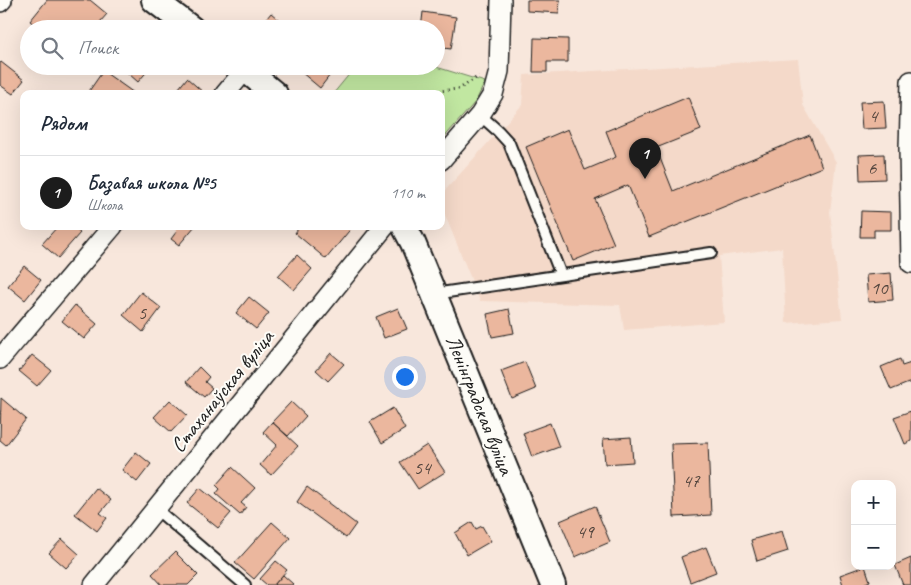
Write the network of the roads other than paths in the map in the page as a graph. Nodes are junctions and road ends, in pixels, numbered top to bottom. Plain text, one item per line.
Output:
1 (154, 0) edge
2 (501, 0) edge
3 (180, 20) edge
4 (238, 75) edge
5 (252, 75) edge
6 (911, 81) edge
7 (228, 90) edge
8 (271, 90) edge
9 (480, 115) junction
10 (445, 155) edge
11 (109, 230) edge
12 (382, 230) edge
13 (406, 230) edge
14 (711, 253) dead end
15 (911, 262) edge
16 (561, 276) junction
17 (434, 294) junction
18 (0, 359) edge
19 (156, 509) junction
20 (94, 585) edge
21 (245, 585) edge
22 (554, 585) edge

1 - 3 street
2 - 9 street
4 - 7 street
5 - 8 street
6 - 15 street
9 - 10 street
9 - 16 lane
11 - 18 street
12 - 19 street, Стаханаўская вуліца
13 - 17 street, Ленінградская вуліца
14 - 16 lane
16 - 17 lane
17 - 22 street, Ленінградская вуліца
19 - 20 street, Стаханаўская вуліца
19 - 21 lane

